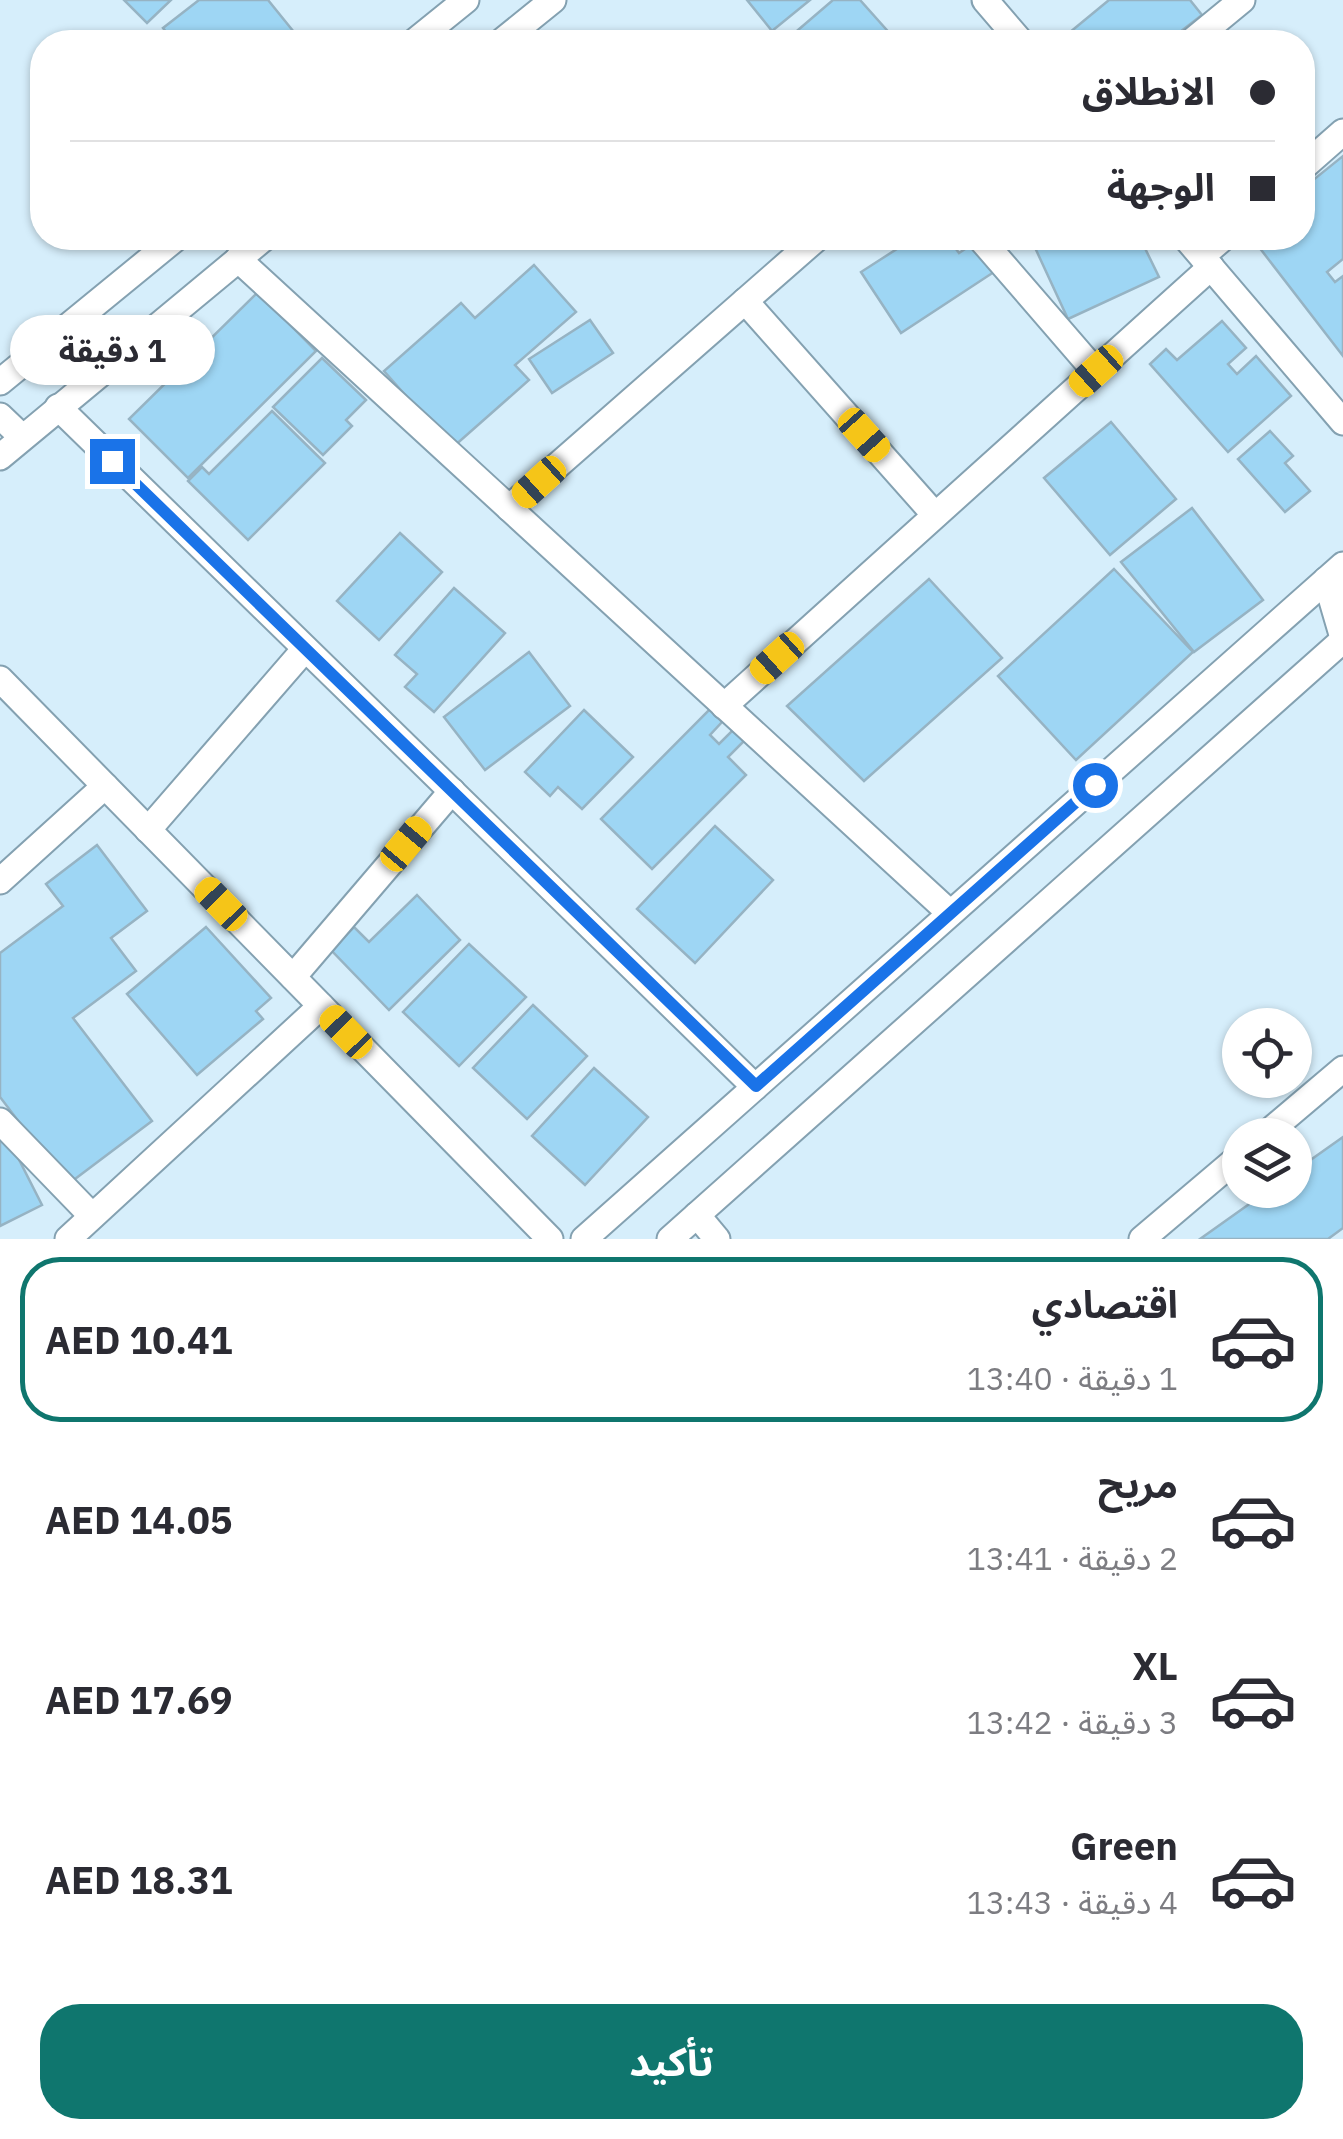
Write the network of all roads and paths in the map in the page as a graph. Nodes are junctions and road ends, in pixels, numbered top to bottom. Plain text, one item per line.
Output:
1 (466, 0) edge
2 (553, 0) edge
3 (985, 0) edge
4 (1242, 0) edge
5 (429, 30) edge
6 (516, 30) edge
7 (1011, 30) edge
8 (1205, 30) edge
9 (1343, 132) edge
10 (1315, 157) edge
11 (161, 250) edge
12 (249, 250) edge
13 (803, 250) edge
14 (990, 250) edge
15 (1200, 253) edge
16 (238, 259) junction
17 (745, 301) junction
18 (1096, 371) junction
19 (0, 382) edge
20 (58, 408) junction
21 (0, 416) edge
22 (1343, 422) edge
23 (22, 437) junction
24 (0, 457) edge
25 (510, 508) junction
26 (935, 515) junction
27 (1337, 578) edge
28 (1343, 639) edge
29 (306, 649) junction
30 (0, 680) edge
31 (724, 706) junction
32 (104, 786) junction
33 (452, 791) junction
34 (148, 830) junction
35 (0, 881) edge
36 (950, 914) junction
37 (293, 977) junction
38 (320, 1006) junction
39 (1343, 1070) edge
40 (756, 1086) junction
41 (1285, 1118) edge
42 (0, 1121) edge
43 (1222, 1171) edge
44 (697, 1214) junction
45 (92, 1216) junction
46 (68, 1239) edge
47 (550, 1239) edge
48 (584, 1239) edge
49 (670, 1239) edge
50 (717, 1239) edge
51 (1142, 1239) edge

1 - 5 street
2 - 6 street
3 - 7 street
4 - 8 street
9 - 10 street
11 - 19 street
12 - 16 street
13 - 17 street
14 - 18 street
15 - 18 street
15 - 22 street
16 - 20 street
16 - 25 street
17 - 25 street
17 - 26 street
18 - 26 street
20 - 23 street
20 - 29 street
21 - 23 street
23 - 24 street
25 - 31 street
26 - 31 street
27 - 28 street
27 - 36 street
28 - 44 street
29 - 33 street
29 - 34 street
30 - 32 street
31 - 36 street
32 - 34 street
32 - 35 street
33 - 37 street
33 - 40 street
34 - 37 street
36 - 40 street
37 - 38 street
38 - 45 street
38 - 47 street
39 - 41 street
40 - 48 street
42 - 45 street
43 - 51 street
44 - 49 street
44 - 50 street
45 - 46 street

